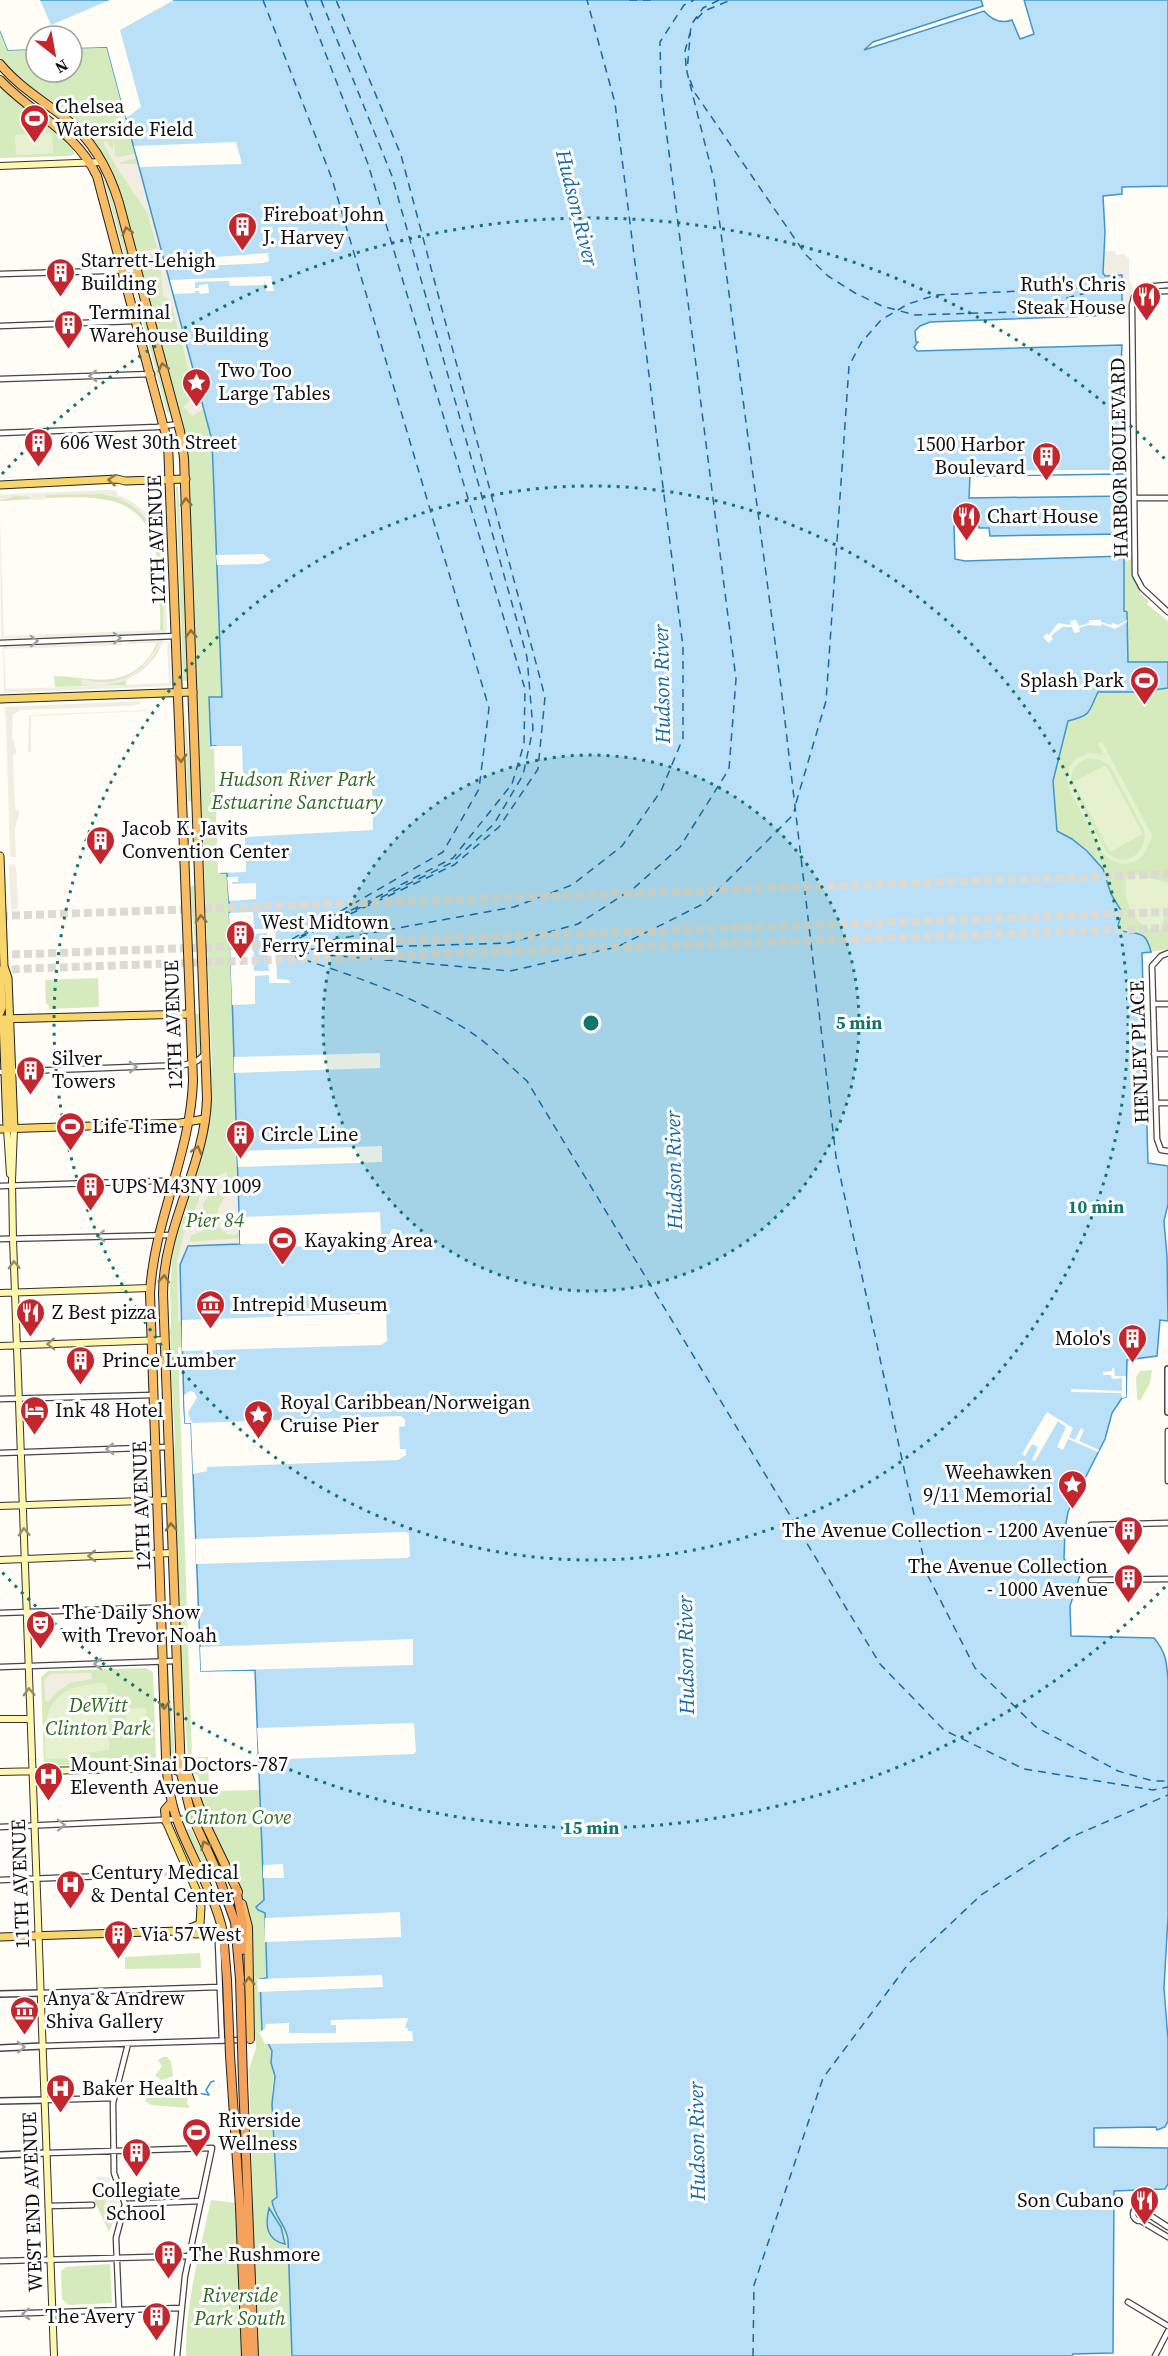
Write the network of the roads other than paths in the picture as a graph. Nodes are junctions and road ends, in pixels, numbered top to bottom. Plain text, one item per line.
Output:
1 (0, 64) edge
2 (0, 80) edge
3 (90, 162) junction
4 (102, 162) junction
5 (0, 166) edge
6 (124, 270) junction
7 (137, 270) junction
8 (0, 274) edge
9 (1168, 285) edge
10 (1168, 291) edge
11 (1139, 292) junction
12 (138, 321) junction
13 (0, 326) edge
14 (152, 374) junction
15 (0, 380) edge
16 (178, 424) junction
17 (165, 426) junction
18 (0, 433) edge
19 (171, 479) junction
20 (186, 479) junction
21 (0, 485) edge
22 (1134, 498) junction
23 (1168, 498) edge
24 (1168, 612) edge
25 (176, 636) junction
26 (0, 642) edge
27 (193, 692) junction
28 (179, 693) junction
29 (0, 699) edge
30 (197, 804) junction
31 (183, 810) junction
32 (0, 859) edge
33 (185, 862) junction
34 (199, 868) junction
35 (1, 914) edge
36 (1168, 953) edge
37 (2, 966) edge
38 (1153, 1004) junction
39 (1168, 1004) edge
40 (190, 1014) junction
41 (3, 1017) edge
42 (206, 1053) junction
43 (1154, 1054) junction
44 (1168, 1054) edge
45 (192, 1063) junction
46 (5, 1072) edge
47 (1156, 1103) junction
48 (1168, 1103) edge
49 (205, 1119) junction
50 (188, 1122) junction
51 (7, 1129) edge
52 (1168, 1151) edge
53 (188, 1180) junction
54 (173, 1181) junction
55 (12, 1184) junction
56 (0, 1186) edge
57 (159, 1234) junction
58 (171, 1235) junction
59 (0, 1239) edge
60 (13, 1239) junction
61 (150, 1288) junction
62 (15, 1292) junction
63 (0, 1293) edge
64 (165, 1340) junction
65 (151, 1341) junction
66 (17, 1345) junction
67 (0, 1346) edge
68 (1167, 1371) edge
69 (153, 1395) junction
70 (19, 1398) junction
71 (0, 1399) edge
72 (1168, 1412) edge
73 (1168, 1431) edge
74 (154, 1434) junction
75 (168, 1434) junction
76 (168, 1447) junction
77 (155, 1448) junction
78 (21, 1452) junction
79 (0, 1453) edge
80 (1168, 1468) edge
81 (1168, 1481) edge
82 (170, 1500) junction
83 (157, 1501) junction
84 (0, 1506) edge
85 (23, 1506) junction
86 (1168, 1523) edge
87 (1090, 1525) dead end
88 (172, 1553) junction
89 (159, 1554) junction
90 (25, 1559) junction
91 (0, 1560) edge
92 (1168, 1579) edge
93 (1091, 1580) dead end
94 (160, 1607) junction
95 (174, 1607) junction
96 (27, 1612) junction
97 (0, 1613) edge
98 (176, 1660) junction
99 (162, 1661) junction
100 (28, 1666) junction
101 (0, 1667) edge
102 (0, 1719) edge
103 (30, 1719) junction
104 (166, 1768) junction
105 (180, 1770) junction
106 (32, 1771) junction
107 (0, 1772) edge
108 (172, 1802) junction
109 (203, 1818) junction
110 (193, 1819) junction
111 (166, 1821) junction
112 (177, 1821) junction
113 (34, 1826) junction
114 (0, 1827) edge
115 (217, 1872) junction
116 (189, 1873) junction
117 (201, 1873) junction
118 (178, 1874) tunnel mouth
119 (106, 1876) tunnel mouth
120 (37, 1878) junction
121 (0, 1880) edge
122 (236, 1889) junction
123 (179, 1931) junction
124 (223, 1932) junction
125 (39, 1936) junction
126 (0, 1937) edge
127 (239, 1962) junction
128 (219, 1987) junction
129 (41, 1993) junction
130 (0, 1994) edge
131 (250, 2039) joint
132 (222, 2041) junction
133 (128, 2044) junction
134 (43, 2046) junction
135 (0, 2048) edge
136 (114, 2098) junction
137 (45, 2100) junction
138 (0, 2101) edge
139 (113, 2151) junction
140 (47, 2153) junction
141 (0, 2155) edge
142 (201, 2201) junction
143 (125, 2204) junction
144 (92, 2205) dead end
145 (48, 2206) junction
146 (1148, 2214) junction
147 (1141, 2221) junction
148 (1168, 2227) edge
149 (1168, 2237) edge
150 (189, 2256) junction
151 (117, 2258) junction
152 (50, 2260) junction
153 (0, 2261) edge
154 (1128, 2302) dead end
155 (180, 2308) junction
156 (119, 2310) junction
157 (52, 2313) junction
158 (0, 2314) edge
159 (1168, 2325) edge
160 (1168, 2331) edge
161 (54, 2356) edge
162 (177, 2356) edge
163 (246, 2356) edge
164 (254, 2356) edge
165 (1155, 2356) edge

1 - 4 highway, 12TH AVENUE
2 - 3 highway, 12TH AVENUE
3 - 4 main road
3 - 5 main road
3 - 6 highway, 12TH AVENUE
7 -> 4 highway, 12TH AVENUE
6 - 7 street
6 - 8 street
6 - 12 highway, 12TH AVENUE
16 -> 7 highway, 12TH AVENUE
9 - 11 street
10 - 11 street
11 - 22 street, HARBOR BOULEVARD
12 - 13 street
12 - 14 highway, 12TH AVENUE
14 -> 15 street
14 - 17 highway, 12TH AVENUE
16 - 17 street
16 - 20 highway, 12TH AVENUE
17 - 18 street
17 - 19 highway, 12TH AVENUE
19 - 20 main road
19 -> 21 main road
19 - 25 highway, 12TH AVENUE
27 -> 20 highway, 12TH AVENUE
22 - 23 street
22 - 24 street, HARBOR BOULEVARD
26 -> 25 street
25 - 28 highway, 12TH AVENUE
27 - 28 main road
27 - 30 highway, 12TH AVENUE
28 - 29 main road
28 -> 31 highway, 12TH AVENUE
30 - 31 highway
30 - 34 highway, 12TH AVENUE
31 - 33 highway, 12TH AVENUE
32 - 35 main road, 11TH AVENUE
33 - 34 highway
33 - 40 highway, 12TH AVENUE
42 -> 34 highway, 12TH AVENUE
35 - 37 main road, 11TH AVENUE
36 - 38 street, HENLEY PLACE
37 - 41 main road, 11TH AVENUE
37 - 41 main road, 11TH AVENUE
38 - 39 street
38 - 43 street, HENLEY PLACE
40 - 41 main road
40 - 45 highway, 12TH AVENUE
41 - 46 main road, 11TH AVENUE
42 - 45 street
42 - 49 highway, 12TH AVENUE
43 - 44 street
43 - 47 street, HENLEY PLACE
46 -> 45 street
45 - 50 highway, 12TH AVENUE
46 - 51 main road, 11TH AVENUE
47 - 48 street
47 - 52 street, HENLEY PLACE
49 - 50 main road
53 -> 49 highway, 12TH AVENUE
50 - 51 main road
50 - 54 highway, 12TH AVENUE
51 - 55 main road, 11TH AVENUE
53 - 54 street
53 - 58 highway, 12TH AVENUE
54 - 55 street
54 - 57 highway, 12TH AVENUE
55 - 56 street
55 - 60 main road, 11TH AVENUE
57 - 58 street
57 -> 60 street
57 - 61 highway, 12TH AVENUE
64 -> 58 highway, 12TH AVENUE
59 - 60 street
62 -> 60 main road, 11TH AVENUE
61 - 62 main road
61 - 65 highway, 12TH AVENUE
62 - 63 main road
62 - 66 main road, 11TH AVENUE
64 - 65 main road
64 - 75 highway, 12TH AVENUE
65 -> 66 main road
65 - 69 highway, 12TH AVENUE
66 - 67 main road
66 - 70 main road, 11TH AVENUE
68 - 72 street
69 - 70 street
69 - 74 highway, 12TH AVENUE
70 - 71 street
70 - 78 main road, 11TH AVENUE
73 - 80 street
74 - 75 highway
74 - 77 highway, 12TH AVENUE
75 - 76 highway, 12TH AVENUE
76 - 77 street
76 - 82 highway, 12TH AVENUE
77 -> 78 street
77 - 83 highway, 12TH AVENUE
78 - 79 street
78 - 85 main road, 11TH AVENUE
80 - 81 street
82 - 83 main road
88 -> 82 highway, 12TH AVENUE
83 - 85 main road
83 - 89 highway, 12TH AVENUE
84 - 85 main road
90 -> 85 main road, 11TH AVENUE
86 - 87 street
88 - 89 main road
88 - 95 highway, 12TH AVENUE
89 -> 90 main road
89 - 94 highway, 12TH AVENUE
90 - 91 main road
90 - 96 main road, 11TH AVENUE
92 - 93 street
94 - 95 street
94 - 96 street
94 - 99 highway, 12TH AVENUE
95 - 98 highway, 12TH AVENUE
96 - 97 street
96 - 100 main road, 11TH AVENUE
98 - 99 street
98 - 105 highway, 12TH AVENUE
99 -> 100 street
99 -> 104 highway, 12TH AVENUE
100 - 101 street
103 -> 100 main road, 11TH AVENUE
102 - 103 main road
103 - 106 main road, 11TH AVENUE
104 - 105 main road
104 - 106 main road
104 - 108 highway, 12TH AVENUE
105 - 109 highway
105 - 110 highway, 12TH AVENUE
106 - 107 main road
106 - 113 main road, 11TH AVENUE
108 - 111 highway
108 - 112 highway, 12TH AVENUE
109 - 110 street
109 - 122 highway
110 - 112 street
115 -> 110 highway, 12TH AVENUE
111 - 112 street
113 -> 111 street
111 - 116 main road
112 - 117 highway, 12TH AVENUE
113 - 114 street
113 - 120 main road, 11TH AVENUE
115 - 117 street
115 - 127 highway
116 - 117 street
116 - 118 street
116 - 123 main road
117 - 124 highway, 12TH AVENUE
119 - 120 street
120 - 121 street
120 - 125 main road, 11TH AVENUE
122 - 127 highway
131 -> 122 highway
123 - 124 main road
123 - 125 main road
124 - 128 street, 12TH AVENUE
124 - 163 highway, bridge
125 - 126 main road
125 - 129 main road, 11TH AVENUE
127 - 164 highway, bridge
128 - 129 street
128 - 132 street, 12TH AVENUE
129 - 130 street
129 - 134 main road, 11TH AVENUE
131 - 132 street
132 - 133 street
133 - 134 street
133 - 136 street
135 -> 134 street
134 - 137 main road, WEST END AVENUE
136 - 137 street
136 - 139 street
137 - 138 street
137 - 140 main road, WEST END AVENUE
139 - 140 street
139 - 142 street
139 - 143 street
140 - 141 street
140 - 145 main road, WEST END AVENUE
142 - 143 street
142 - 150 street
143 - 151 street
144 - 145 street
145 - 152 main road, WEST END AVENUE
146 - 147 street
146 - 147 street
146 - 148 street
147 - 149 street
150 - 151 street
150 - 155 street
151 - 152 street
151 - 156 street
152 - 153 street
152 - 157 main road, WEST END AVENUE
154 - 159 street
155 - 156 street
155 - 162 street
156 - 157 street
157 -> 158 street
157 - 161 main road, WEST END AVENUE
160 - 165 street

